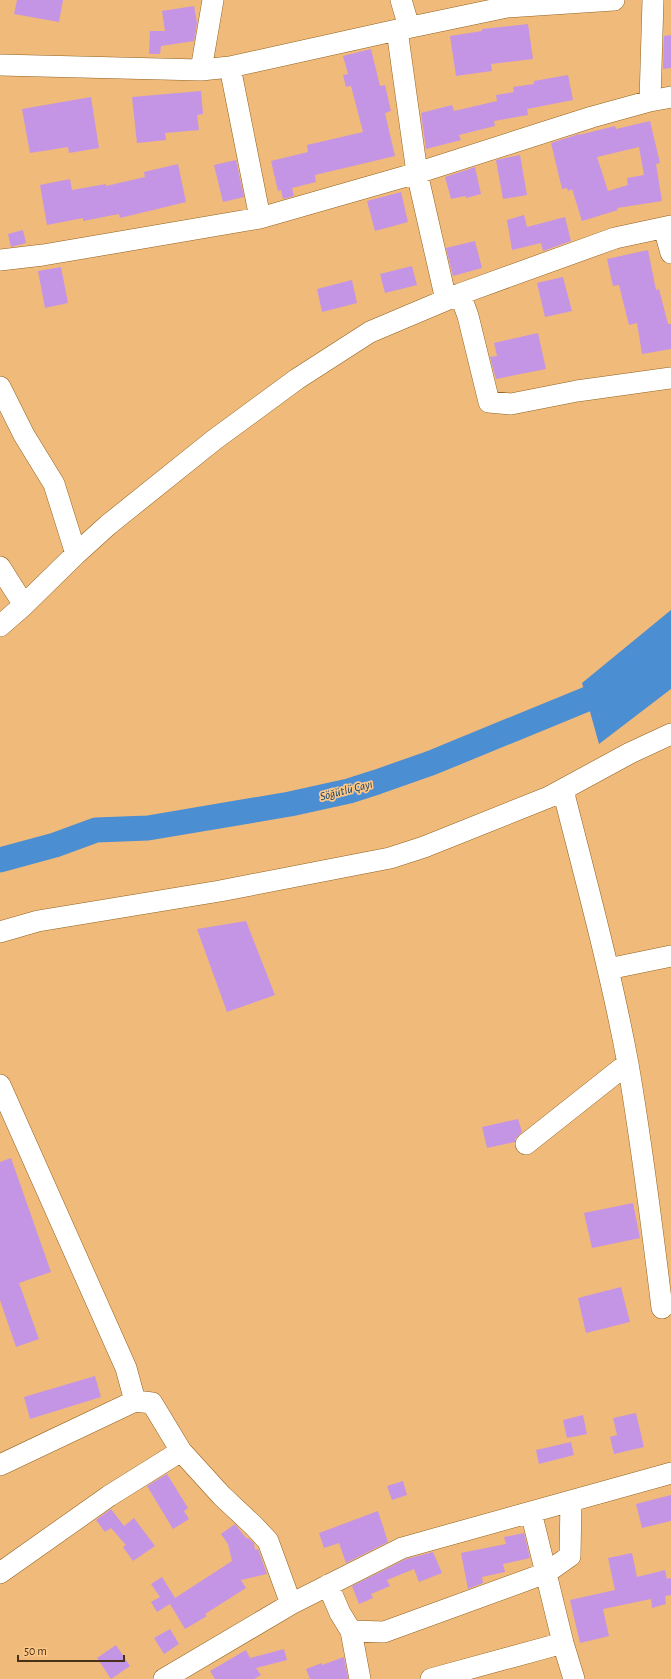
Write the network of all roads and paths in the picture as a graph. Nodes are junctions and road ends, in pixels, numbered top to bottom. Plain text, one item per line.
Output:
1 (213, 0) edge
2 (400, 0) edge
3 (614, 0) edge
4 (653, 0) edge
5 (506, 3) edge
6 (403, 28) junction
7 (0, 65) edge
8 (230, 67) junction
9 (201, 70) junction
10 (671, 97) edge
11 (650, 101) junction
12 (417, 173) junction
13 (260, 218) junction
14 (667, 227) edge
15 (671, 253) edge
16 (0, 260) edge
17 (453, 297) junction
18 (671, 378) edge
19 (0, 387) edge
20 (76, 554) junction
21 (0, 566) edge
22 (24, 605) junction
23 (0, 626) edge
24 (671, 734) edge
25 (563, 790) junction
26 (0, 932) edge
27 (671, 956) edge
28 (608, 969) junction
29 (628, 1064) junction
30 (0, 1085) edge
31 (526, 1144) dead end
32 (662, 1308) dead end
33 (135, 1401) junction
34 (181, 1451) junction
35 (0, 1465) edge
36 (671, 1473) edge
37 (571, 1501) junction
38 (531, 1512) junction
39 (0, 1572) edge
40 (546, 1573) junction
41 (328, 1585) junction
42 (291, 1604) junction
43 (351, 1631) junction
44 (563, 1643) junction
45 (164, 1679) edge
46 (360, 1679) edge
47 (431, 1679) edge
48 (574, 1679) edge

1 - 9 street
2 - 6 street
3 - 5 street
4 - 11 street
5 - 6 street
6 - 8 street
6 - 12 street
7 - 9 street
8 - 9 street
8 - 13 street
10 - 11 street
11 - 12 street
12 - 13 street
12 - 17 street
13 - 16 street
14 - 15 street
14 - 17 street
17 - 18 street
17 - 20 street
19 - 20 street
20 - 22 street
21 - 22 street
22 - 23 street
24 - 25 street
25 - 26 street
25 - 28 street
27 - 28 street
28 - 29 street
29 - 31 street
29 - 32 street
30 - 33 street
33 - 34 street
33 - 35 street
34 - 39 street
34 - 42 street
36 - 37 street
37 - 38 street
37 - 40 street
38 - 40 street
38 - 41 street
40 - 43 street
40 - 44 street
41 - 42 street
41 - 43 street
42 - 45 street
43 - 46 street
44 - 47 street
44 - 48 street

